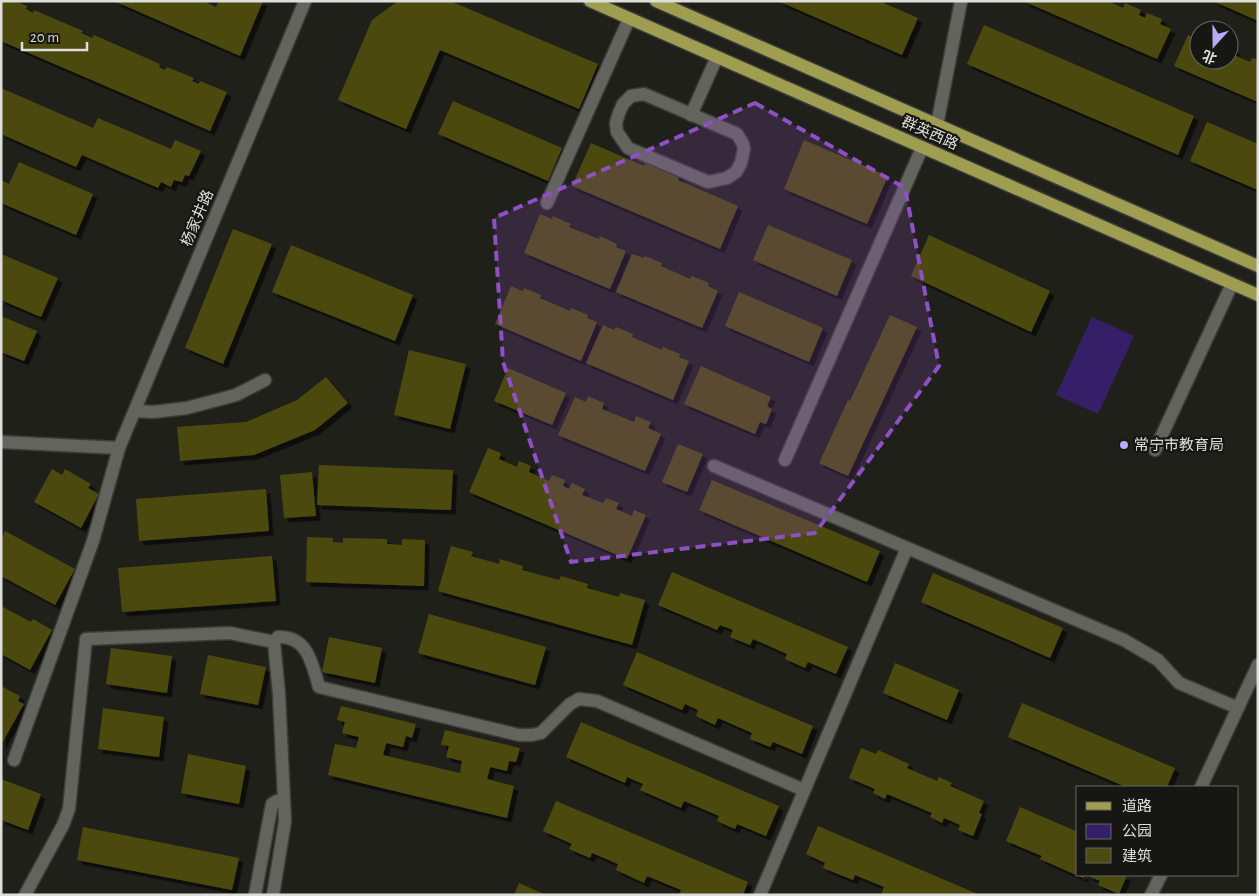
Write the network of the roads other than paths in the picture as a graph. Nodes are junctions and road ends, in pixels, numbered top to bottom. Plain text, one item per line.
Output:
1 (305, 1) edge
2 (590, 1) edge
3 (656, 1) edge
4 (961, 1) edge
5 (629, 18) junction
6 (717, 57) junction
7 (691, 114) junction
8 (937, 125) junction
9 (922, 148) junction
10 (547, 203) dead end
11 (1258, 266) edge
12 (1232, 284) junction
13 (1258, 295) edge
14 (265, 380) dead end
15 (135, 411) junction
16 (1, 442) edge
17 (120, 448) junction
18 (1155, 450) dead end
19 (785, 460) dead end
20 (714, 466) dead end
21 (907, 548) junction
22 (274, 642) junction
23 (1258, 665) edge
24 (1238, 708) junction
25 (14, 760) dead end
26 (1201, 786) edge
27 (804, 790) junction
28 (284, 803) junction
29 (1161, 876) edge
30 (25, 895) edge
31 (256, 895) edge
32 (273, 895) edge
33 (760, 895) edge
34 (1152, 895) edge

1 - 15 street, 杨家井路
2 - 5 main road, 群英西路
3 - 8 main road, 群英西路
4 - 8 street
5 - 6 main road, 群英西路
5 - 10 street
6 - 7 street
6 - 9 main road, 群英西路
7 - 7 street
8 - 11 main road, 群英西路
9 - 12 main road, 群英西路
9 - 19 street
12 - 13 main road, 群英西路
12 - 18 street
14 - 15 street
15 - 17 street, 杨家井路
16 - 17 street
17 - 25 street, 杨家井路
20 - 21 street
21 - 24 street
21 - 27 street
22 - 27 street
22 - 28 street
22 - 30 street
23 - 24 street
24 - 26 street
27 - 33 street
28 - 31 street
28 - 32 street
29 - 34 street

